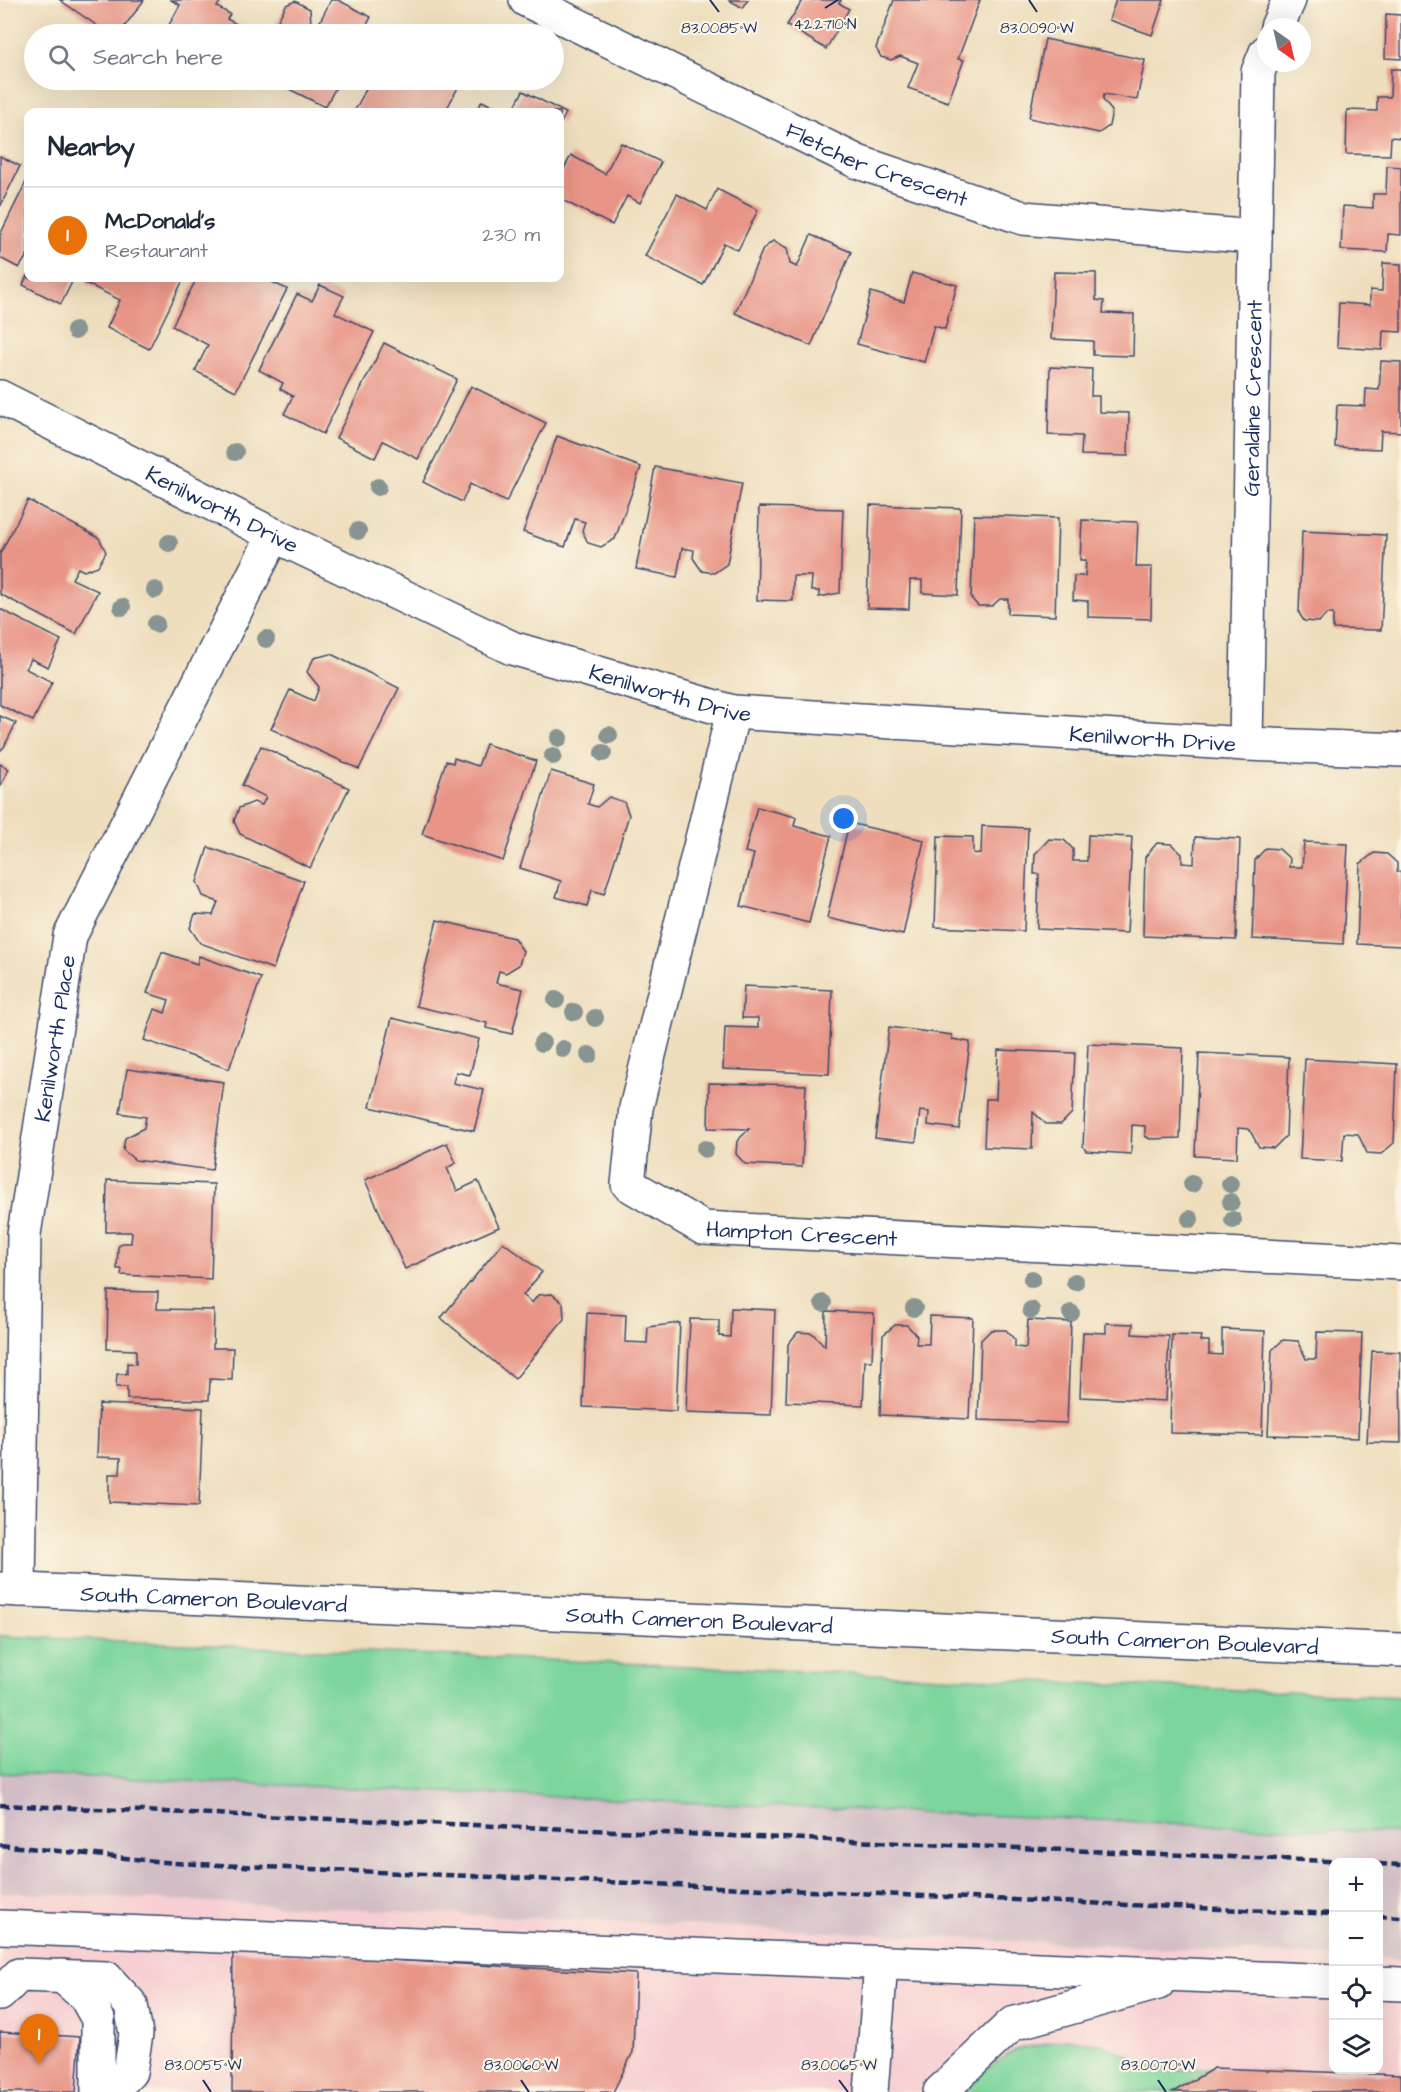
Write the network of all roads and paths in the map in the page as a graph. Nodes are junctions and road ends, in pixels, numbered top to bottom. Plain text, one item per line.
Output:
1 (525, 0) edge
2 (1288, 0) edge
3 (1281, 18) edge
4 (1257, 72) edge
5 (1255, 237) junction
6 (0, 397) edge
7 (274, 535) junction
8 (733, 712) junction
9 (1246, 744) junction
10 (1401, 750) edge
11 (1401, 1263) edge
12 (9, 1589) edge
13 (1401, 1650) edge
14 (0, 1927) edge
15 (880, 1963) junction
16 (1185, 1975) junction
17 (62, 1976) junction
18 (1329, 1981) edge
19 (1383, 1983) edge
20 (1401, 1984) edge
21 (0, 1994) edge
22 (98, 2092) edge
23 (110, 2092) edge
24 (871, 2092) edge
25 (940, 2092) edge

1 - 5 street, Fletcher Crescent
2 - 3 street
4 - 5 street, Geraldine Crescent
5 - 9 street, Geraldine Crescent
6 - 7 street, Kenilworth Drive
7 - 8 street, Kenilworth Drive
7 - 12 street, Kenilworth Place
8 - 9 street, Kenilworth Drive
8 - 11 street, Hampton Crescent
9 - 10 street, Kenilworth Drive
12 - 13 street, South Cameron Boulevard
14 - 15 street
15 - 16 street
15 - 24 street
16 - 18 street
16 - 25 street
17 - 21 street
17 - 22 street
17 - 23 street
19 - 20 street

